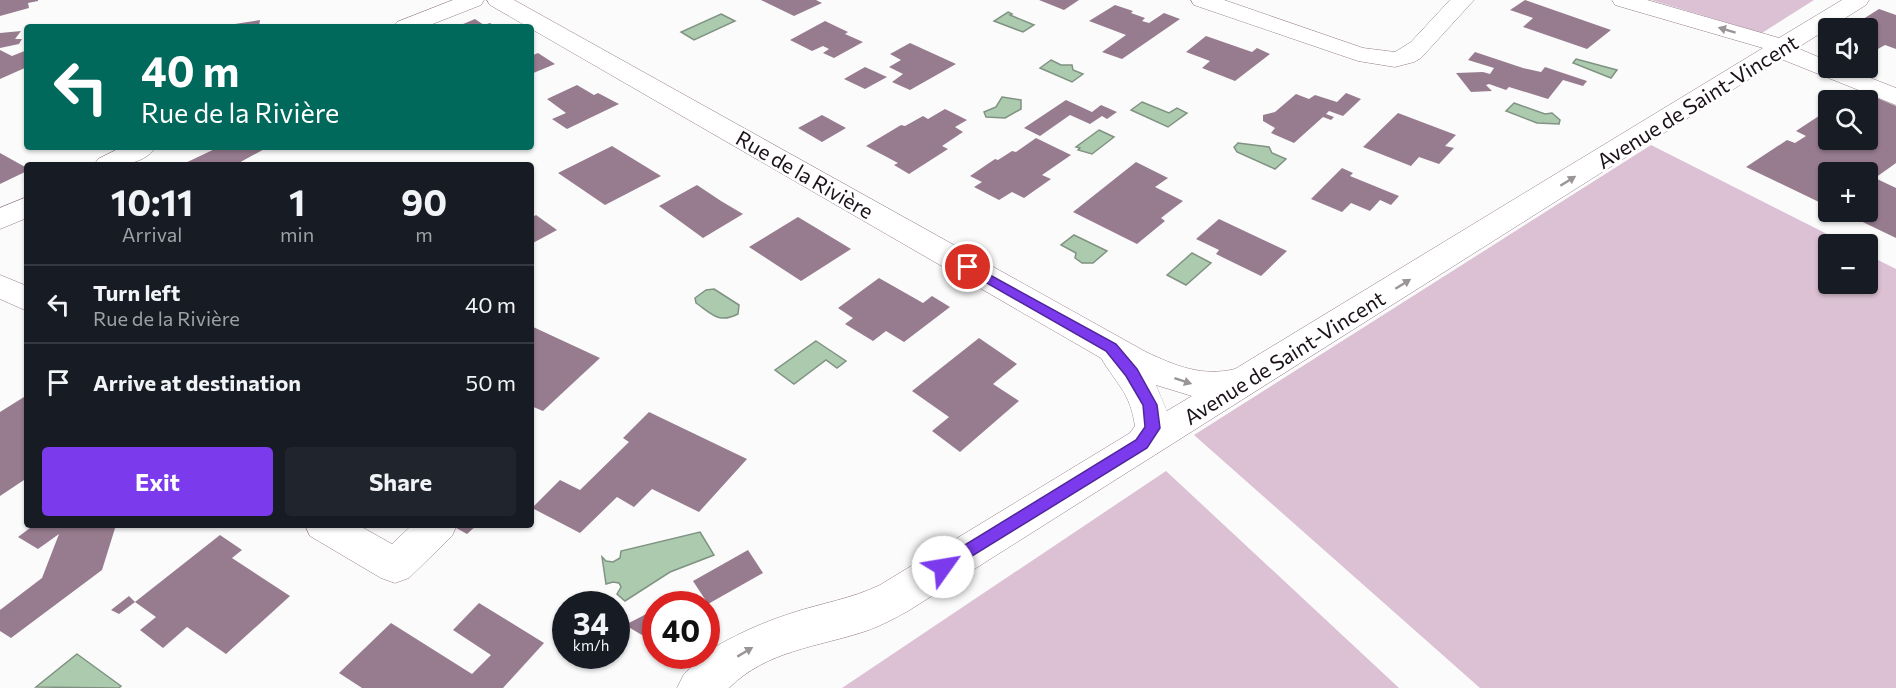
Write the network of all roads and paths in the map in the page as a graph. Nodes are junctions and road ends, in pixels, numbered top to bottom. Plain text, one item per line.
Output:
1 (473, 0) edge
2 (498, 0) edge
3 (1202, 0) edge
4 (1463, 0) edge
5 (1623, 0) edge
6 (1858, 0) edge
7 (413, 24) edge
8 (1782, 48) junction
9 (1896, 97) edge
10 (137, 150) edge
11 (114, 162) edge
12 (24, 208) edge
13 (0, 220) edge
14 (0, 285) edge
15 (24, 298) edge
16 (1111, 348) junction
17 (1255, 375) junction
18 (1142, 444) junction
19 (329, 528) edge
20 (435, 528) edge
21 (699, 688) edge

1 - 7 street
2 - 16 street, Rue de la Rivière
3 - 4 street
8 -> 5 street
6 - 8 street, Avenue de Saint-Vincent
8 - 9 street
17 -> 8 street, Avenue de Saint-Vincent
10 - 11 street
12 - 13 street
14 - 15 street
16 -> 17 street, Rue de la Rivière
16 - 18 street, Rue de la Rivière
17 - 18 street, Avenue de Saint-Vincent
21 -> 18 street, Avenue de Saint-Vincent
19 - 20 street

